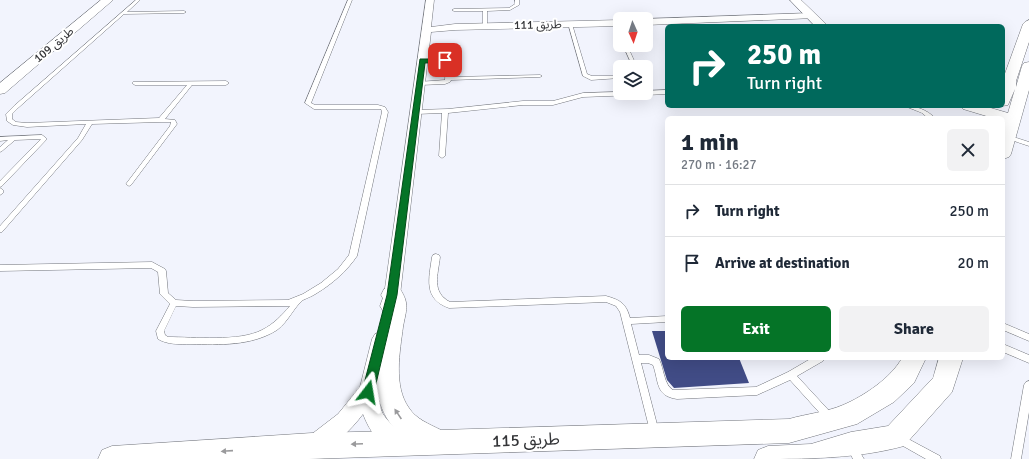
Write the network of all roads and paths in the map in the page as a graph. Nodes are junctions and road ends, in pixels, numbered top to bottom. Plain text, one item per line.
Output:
1 (96, 0) edge
2 (108, 0) edge
3 (138, 0) edge
4 (350, 0) edge
5 (430, 0) edge
6 (517, 0) edge
7 (795, 0) edge
8 (454, 10) dead end
9 (485, 10) junction
10 (184, 12) dead end
11 (123, 13) junction
12 (817, 21) edge
13 (653, 22) edge
14 (613, 23) edge
15 (570, 24) junction
16 (1029, 24) edge
17 (485, 26) junction
18 (427, 27) junction
19 (423, 61) junction
20 (1029, 66) edge
21 (540, 76) dead end
22 (613, 77) edge
23 (448, 79) junction
24 (0, 80) edge
25 (1006, 82) edge
26 (135, 83) dead end
27 (191, 83) junction
28 (226, 83) dead end
29 (420, 83) junction
30 (0, 90) edge
31 (665, 92) edge
32 (653, 93) edge
33 (613, 94) edge
34 (1005, 94) edge
35 (913, 108) edge
36 (962, 108) edge
37 (980, 108) edge
38 (993, 110) edge
39 (445, 111) junction
40 (416, 112) junction
41 (929, 116) edge
42 (972, 116) edge
43 (1012, 119) junction
44 (161, 120) junction
45 (90, 123) junction
46 (1007, 137) junction
47 (12, 138) junction
48 (0, 139) edge
49 (1029, 144) edge
50 (1005, 146) edge
51 (0, 150) edge
52 (442, 156) dead end
53 (0, 184) edge
54 (129, 184) dead end
55 (0, 190) edge
56 (0, 193) edge
57 (0, 230) edge
58 (436, 257) dead end
59 (0, 268) edge
60 (392, 295) junction
61 (299, 300) junction
62 (174, 303) junction
63 (665, 319) edge
64 (627, 321) junction
65 (1005, 327) edge
66 (1029, 338) edge
67 (1005, 349) edge
68 (637, 359) junction
69 (1029, 359) edge
70 (817, 360) edge
71 (913, 360) edge
72 (950, 360) edge
73 (791, 375) junction
74 (1029, 385) edge
75 (368, 392) junction
76 (832, 421) junction
77 (655, 435) junction
78 (895, 436) junction
79 (396, 443) junction
80 (440, 443) junction
81 (312, 446) junction
82 (855, 452) edge
83 (112, 459) edge
84 (768, 459) edge
85 (936, 459) edge
86 (1016, 459) edge

1 - 24 street, طريق 109
2 - 30 street, طريق 109
3 - 11 lane
4 - 61 lane
5 - 18 street
6 - 9 lane
7 - 12 street
8 - 9 lane
9 - 17 lane
10 - 11 lane
11 - 45 lane
12 - 13 street
14 - 15 street, طريق 111
15 - 17 street, طريق 111
15 - 22 lane
16 - 25 street
17 - 18 street, طريق 111
18 - 19 street
19 - 23 lane
19 - 29 street
20 - 43 street
21 - 23 lane
23 - 29 lane
25 - 34 street
26 - 27 lane
27 - 28 lane
27 - 44 lane
29 - 40 street
31 - 32 lane
33 - 39 lane
35 - 41 lane
36 - 42 street
37 - 38 street
38 - 43 street
39 - 40 lane
39 - 52 lane
40 - 60 street
43 - 46 street
44 - 45 lane
44 - 54 lane
45 - 57 lane
46 - 49 lane
46 - 50 street
47 - 48 lane
47 - 51 lane
47 - 53 lane
55 - 56 lane
58 - 64 lane
59 - 62 lane
60 - 75 street
80 -> 60 street
61 - 62 lane
61 - 62 lane
63 - 64 lane
64 - 68 lane
65 - 66 lane
67 - 69 lane
68 - 73 lane
68 - 77 lane
70 - 73 lane
71 - 76 street, طريق 115
72 - 78 street
73 - 76 lane
74 - 86 lane
75 - 79 street
75 - 81 street
76 - 77 street, طريق 115
77 - 80 street, طريق 115
78 - 82 street
78 - 85 lane
79 - 80 street, طريق 115
79 -> 81 street, طريق 115
81 -> 83 street, طريق 115
82 - 84 street

